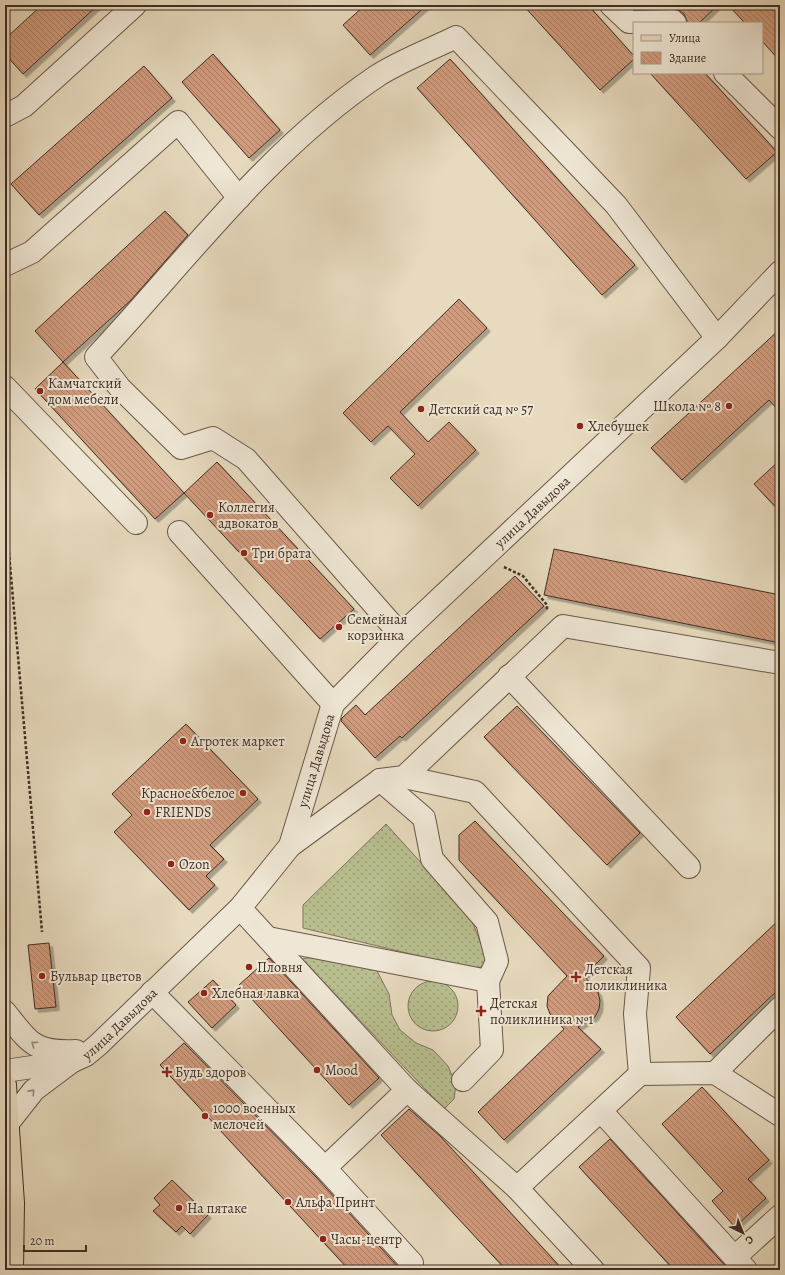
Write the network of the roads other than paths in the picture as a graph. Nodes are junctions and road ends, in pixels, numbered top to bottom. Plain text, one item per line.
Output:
1 (136, 5) edge
2 (611, 5) edge
3 (674, 22) edge
4 (726, 74) edge
5 (5, 116) edge
6 (780, 128) edge
7 (239, 198) junction
8 (5, 266) edge
9 (780, 272) edge
10 (717, 338) junction
11 (5, 387) edge
12 (136, 523) dead end
13 (179, 532) dead end
14 (401, 635) junction
15 (780, 663) edge
16 (509, 676) junction
17 (333, 704) junction
18 (404, 777) junction
19 (380, 780) junction
20 (290, 846) junction
21 (689, 867) dead end
22 (240, 908) junction
23 (268, 938) junction
24 (488, 982) junction
25 (152, 992) junction
26 (780, 1008) edge
27 (5, 1012) edge
28 (98, 1045) junction
29 (73, 1061) junction
30 (5, 1071) edge
31 (715, 1073) junction
32 (640, 1074) junction
33 (463, 1080) dead end
34 (5, 1085) edge
35 (407, 1090) junction
36 (601, 1111) junction
37 (780, 1115) edge
38 (8, 1123) junction
39 (325, 1168) junction
40 (517, 1188) junction
41 (780, 1216) edge
42 (412, 1263) dead end
43 (741, 1264) edge
44 (12, 1270) edge
45 (593, 1270) edge

1 - 5 street
2 - 3 street
4 - 6 street
7 - 8 street
7 - 10 street
7 - 14 street
9 - 10 street, улица Давыдова
10 - 14 street, улица Давыдова
11 - 12 street
13 - 17 street
14 - 17 street, улица Давыдова
15 - 16 street
16 - 18 street
16 - 21 street
17 - 20 street, улица Давыдова
18 - 19 street
18 - 32 street
19 - 20 street
19 - 24 street
20 - 22 street, улица Давыдова
22 - 23 street
22 - 25 street, улица Давыдова
23 - 24 street
23 - 35 street
24 - 33 street
25 - 28 street, улица Давыдова
25 - 39 street
26 - 31 street
28 -> 27 street
28 - 29 street, улица Давыдова
29 - 30 street, улица Давыдова
38 -> 29 street
31 - 32 street
31 - 37 street
32 - 36 street
34 - 38 main road
35 - 39 street
35 - 40 street
36 - 40 street
36 - 43 street
38 - 44 main road
39 - 42 street
40 - 45 street
41 - 43 street

